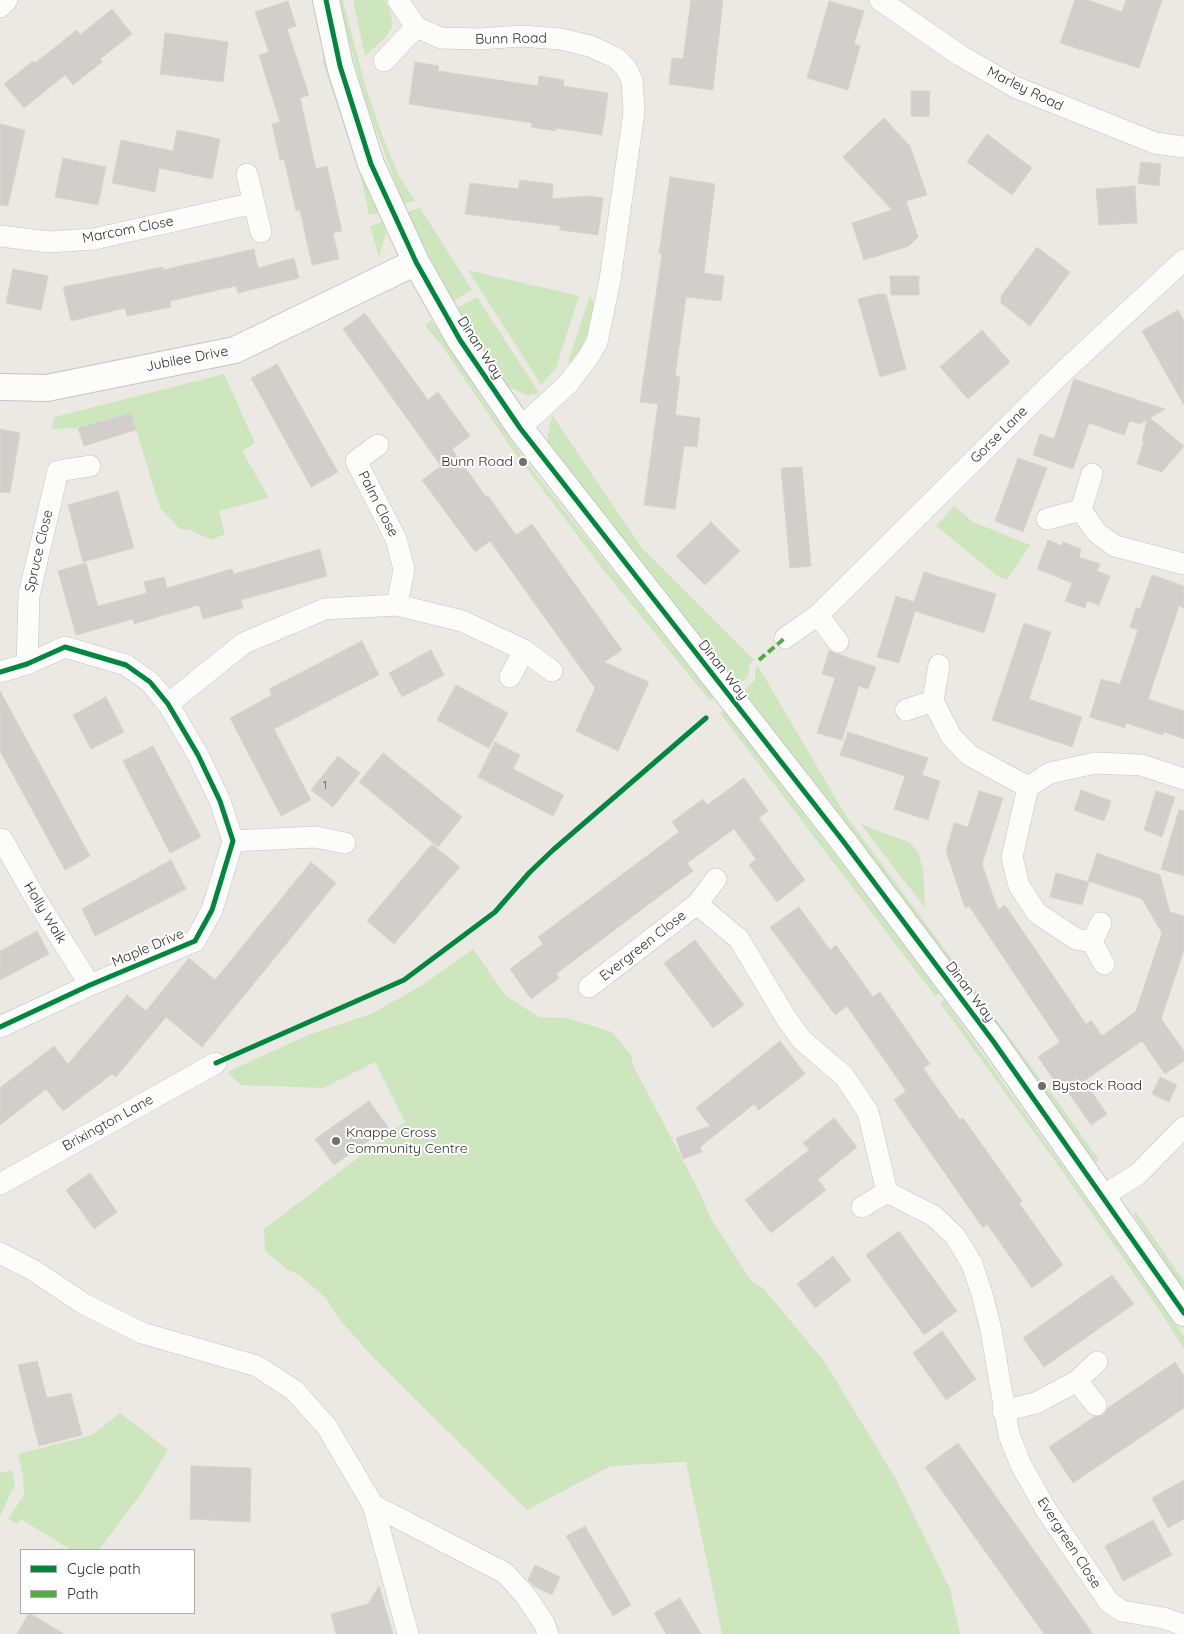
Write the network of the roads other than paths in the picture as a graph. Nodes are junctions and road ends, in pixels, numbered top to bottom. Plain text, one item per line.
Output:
1 (7, 0) edge
2 (326, 0) edge
3 (398, 0) edge
4 (880, 0) edge
5 (0, 7) edge
6 (416, 27) junction
7 (384, 61) dead end
8 (1184, 148) edge
9 (247, 174) dead end
10 (254, 202) junction
11 (261, 232) dead end
12 (0, 236) edge
13 (1184, 260) edge
14 (416, 262) junction
15 (0, 387) edge
16 (520, 428) junction
17 (378, 445) dead end
18 (90, 466) dead end
19 (1092, 474) dead end
20 (1081, 510) junction
21 (1047, 519) dead end
22 (1184, 564) edge
23 (397, 605) junction
24 (818, 615) junction
25 (785, 638) dead end
26 (838, 642) dead end
27 (524, 650) junction
28 (27, 664) junction
29 (939, 665) dead end
30 (552, 671) dead end
31 (0, 672) edge
32 (510, 677) dead end
33 (933, 702) junction
34 (168, 704) junction
35 (906, 710) dead end
36 (1184, 779) edge
37 (1028, 787) junction
38 (2, 839) dead end
39 (233, 841) junction
40 (345, 843) dead end
41 (716, 879) dead end
42 (697, 904) junction
43 (1104, 964) dead end
44 (90, 985) junction
45 (589, 987) dead end
46 (0, 1027) edge
47 (216, 1062) dead end
48 (1184, 1127) edge
49 (0, 1184) edge
50 (887, 1192) junction
51 (1103, 1196) junction
52 (862, 1208) dead end
53 (0, 1253) edge
54 (1184, 1313) edge
55 (1097, 1362) dead end
56 (1078, 1381) junction
57 (1096, 1405) dead end
58 (1004, 1411) junction
59 (373, 1505) junction
60 (1181, 1625) edge
61 (408, 1634) edge
62 (548, 1634) edge

1 - 5 street
2 - 14 street, Dinan Way
3 - 6 street
4 - 8 street, Marley Road
6 - 7 street
6 - 16 street, Bunn Road
9 - 10 street
10 - 11 street
10 - 12 street, Marcom Close
13 - 24 street, Gorse Lane
14 - 15 street, Jubilee Drive
14 - 16 street, Dinan Way
16 - 51 street, Dinan Way
17 - 23 street, Palm Close
18 - 28 street, Spruce Close
19 - 20 street
20 - 21 street
20 - 22 street
23 - 27 street
23 - 34 street
24 - 25 street, Gorse Lane
24 - 26 street
27 - 30 street
27 - 32 street
28 - 31 street
28 - 34 street
29 - 33 street
33 - 35 street
33 - 37 street
34 - 39 street
36 - 37 street
37 - 43 street
38 - 44 street, Holly Walk
39 - 40 street
39 - 44 street, Maple Drive
41 - 42 street, Evergreen Close
42 - 45 street, Evergreen Close
42 - 50 street, Evergreen Close
44 - 46 street, Maple Drive
47 - 49 street, Brixington Lane
48 - 51 street
50 - 52 street
50 - 58 street, Evergreen Close
51 - 54 street, Dinan Way
53 - 59 street
55 - 56 street
56 - 57 street
56 - 58 street
58 - 60 street, Evergreen Close
59 - 61 street
59 - 62 street

